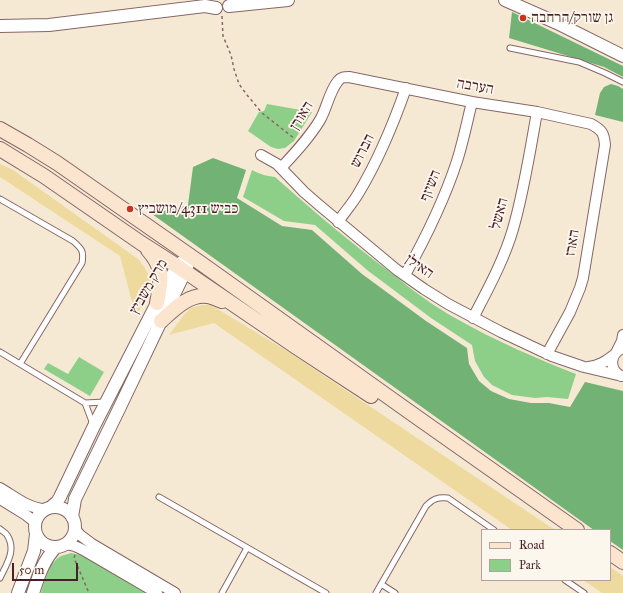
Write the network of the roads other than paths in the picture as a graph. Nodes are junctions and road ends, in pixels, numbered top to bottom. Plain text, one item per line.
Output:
1 (288, 0) edge
2 (505, 0) edge
3 (222, 4) edge
4 (0, 26) edge
5 (510, 48) dead end
6 (623, 56) edge
7 (342, 77) joint
8 (623, 82) edge
9 (406, 88) junction
10 (472, 102) junction
11 (537, 112) junction
12 (0, 129) edge
13 (602, 131) joint
14 (0, 149) edge
15 (261, 155) dead end
16 (281, 168) junction
17 (0, 199) edge
18 (338, 222) junction
19 (140, 243) junction
20 (190, 256) junction
21 (181, 269) junction
22 (405, 275) junction
23 (157, 303) junction
24 (235, 305) junction
25 (473, 318) junction
26 (161, 320) junction
27 (623, 335) edge
28 (618, 351) edge
29 (0, 352) edge
30 (547, 354) junction
31 (20, 364) junction
32 (584, 367) junction
33 (622, 376) edge
34 (106, 402) junction
35 (85, 403) junction
36 (94, 426) junction
37 (0, 488) edge
38 (159, 497) dead end
39 (0, 500) edge
40 (48, 508) junction
41 (560, 518) junction
42 (73, 522) junction
43 (36, 528) junction
44 (0, 529) edge
45 (493, 529) edge
46 (576, 529) edge
47 (60, 545) junction
48 (247, 548) junction
49 (611, 554) edge
50 (623, 562) edge
51 (0, 578) edge
52 (566, 581) edge
53 (381, 584) junction
54 (18, 593) edge
55 (33, 593) edge
56 (157, 593) edge
57 (175, 593) edge
58 (222, 593) edge
59 (326, 593) edge
60 (376, 593) edge
61 (395, 593) edge
62 (584, 593) edge

1 - 3 street
2 - 6 street
3 - 4 street
5 - 8 lane
7 - 9 street, הערבה
7 - 16 street, האורן
9 - 10 street, הערבה
9 - 18 street, הברוש
10 - 11 street, הערבה
10 - 22 street, השיזף
11 - 13 street, הערבה
11 - 25 street, האשל
12 - 20 main road
13 - 30 street, הארז
14 - 19 main road
15 - 16 street, האילן
16 - 18 street, האילן
17 - 31 lane
18 - 22 street, האילן
19 - 21 main road
19 - 23 main road
20 - 21 street, מרק משביץ
20 - 41 main road
21 - 23 street, מרק משביץ
21 - 24 main road
21 - 26 street, מרק משביץ
22 - 25 street, האילן
23 - 34 street, מרק משביץ
24 - 26 main road
24 - 41 main road
25 - 30 street, האילן
26 - 42 street, מרק משביץ
27 - 28 street
28 - 32 street
28 - 33 street
29 - 31 lane
30 - 32 street, האילן
31 - 35 lane
32 - 33 street, האילן
34 - 35 lane
34 - 36 street, מרק משביץ
35 - 36 lane
36 - 40 street, מרק משביץ
37 - 40 street
38 - 48 lane
39 - 43 street
40 - 42 street
40 - 43 street, מרק משביץ
41 - 46 main road
42 - 47 street, מרק משביץ
42 - 57 street
43 - 47 street
43 - 54 street, מרק משביץ
44 - 51 lane
45 - 53 lane
47 - 55 street, מרק משביץ
47 - 56 street
48 - 58 lane
48 - 59 lane
49 - 50 main road
52 - 62 lane
53 - 60 lane
53 - 61 lane

